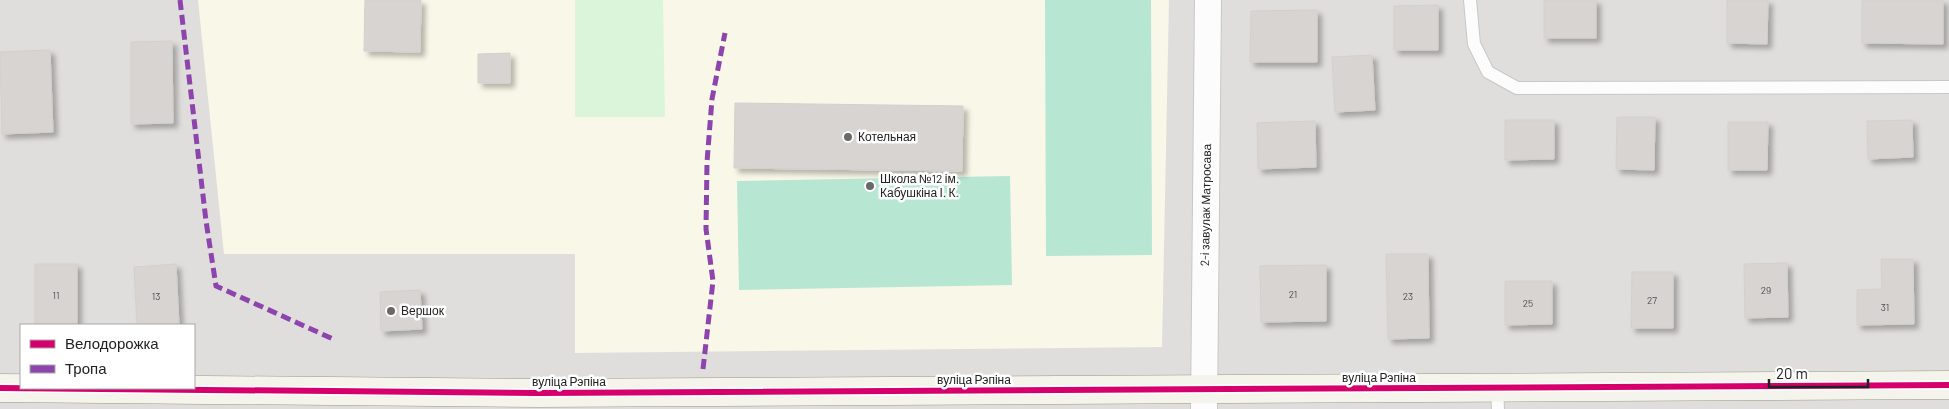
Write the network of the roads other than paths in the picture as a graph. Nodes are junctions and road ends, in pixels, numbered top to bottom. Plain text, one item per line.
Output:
1 (1208, 0) edge
2 (1470, 0) edge
3 (1949, 87) edge
4 (1949, 386) edge
5 (0, 388) edge
6 (20, 389) edge
7 (36, 389) edge
8 (1497, 398) edge
9 (1204, 399) edge
10 (538, 401) edge

1 - 9 street, 2-і завулак Матросава
2 - 3 lane
4 - 8 street, вуліца Рэпіна
5 - 6 street, вуліца Рэпіна
7 - 10 street, вуліца Рэпіна
8 - 9 street, вуліца Рэпіна
9 - 10 street, вуліца Рэпіна

